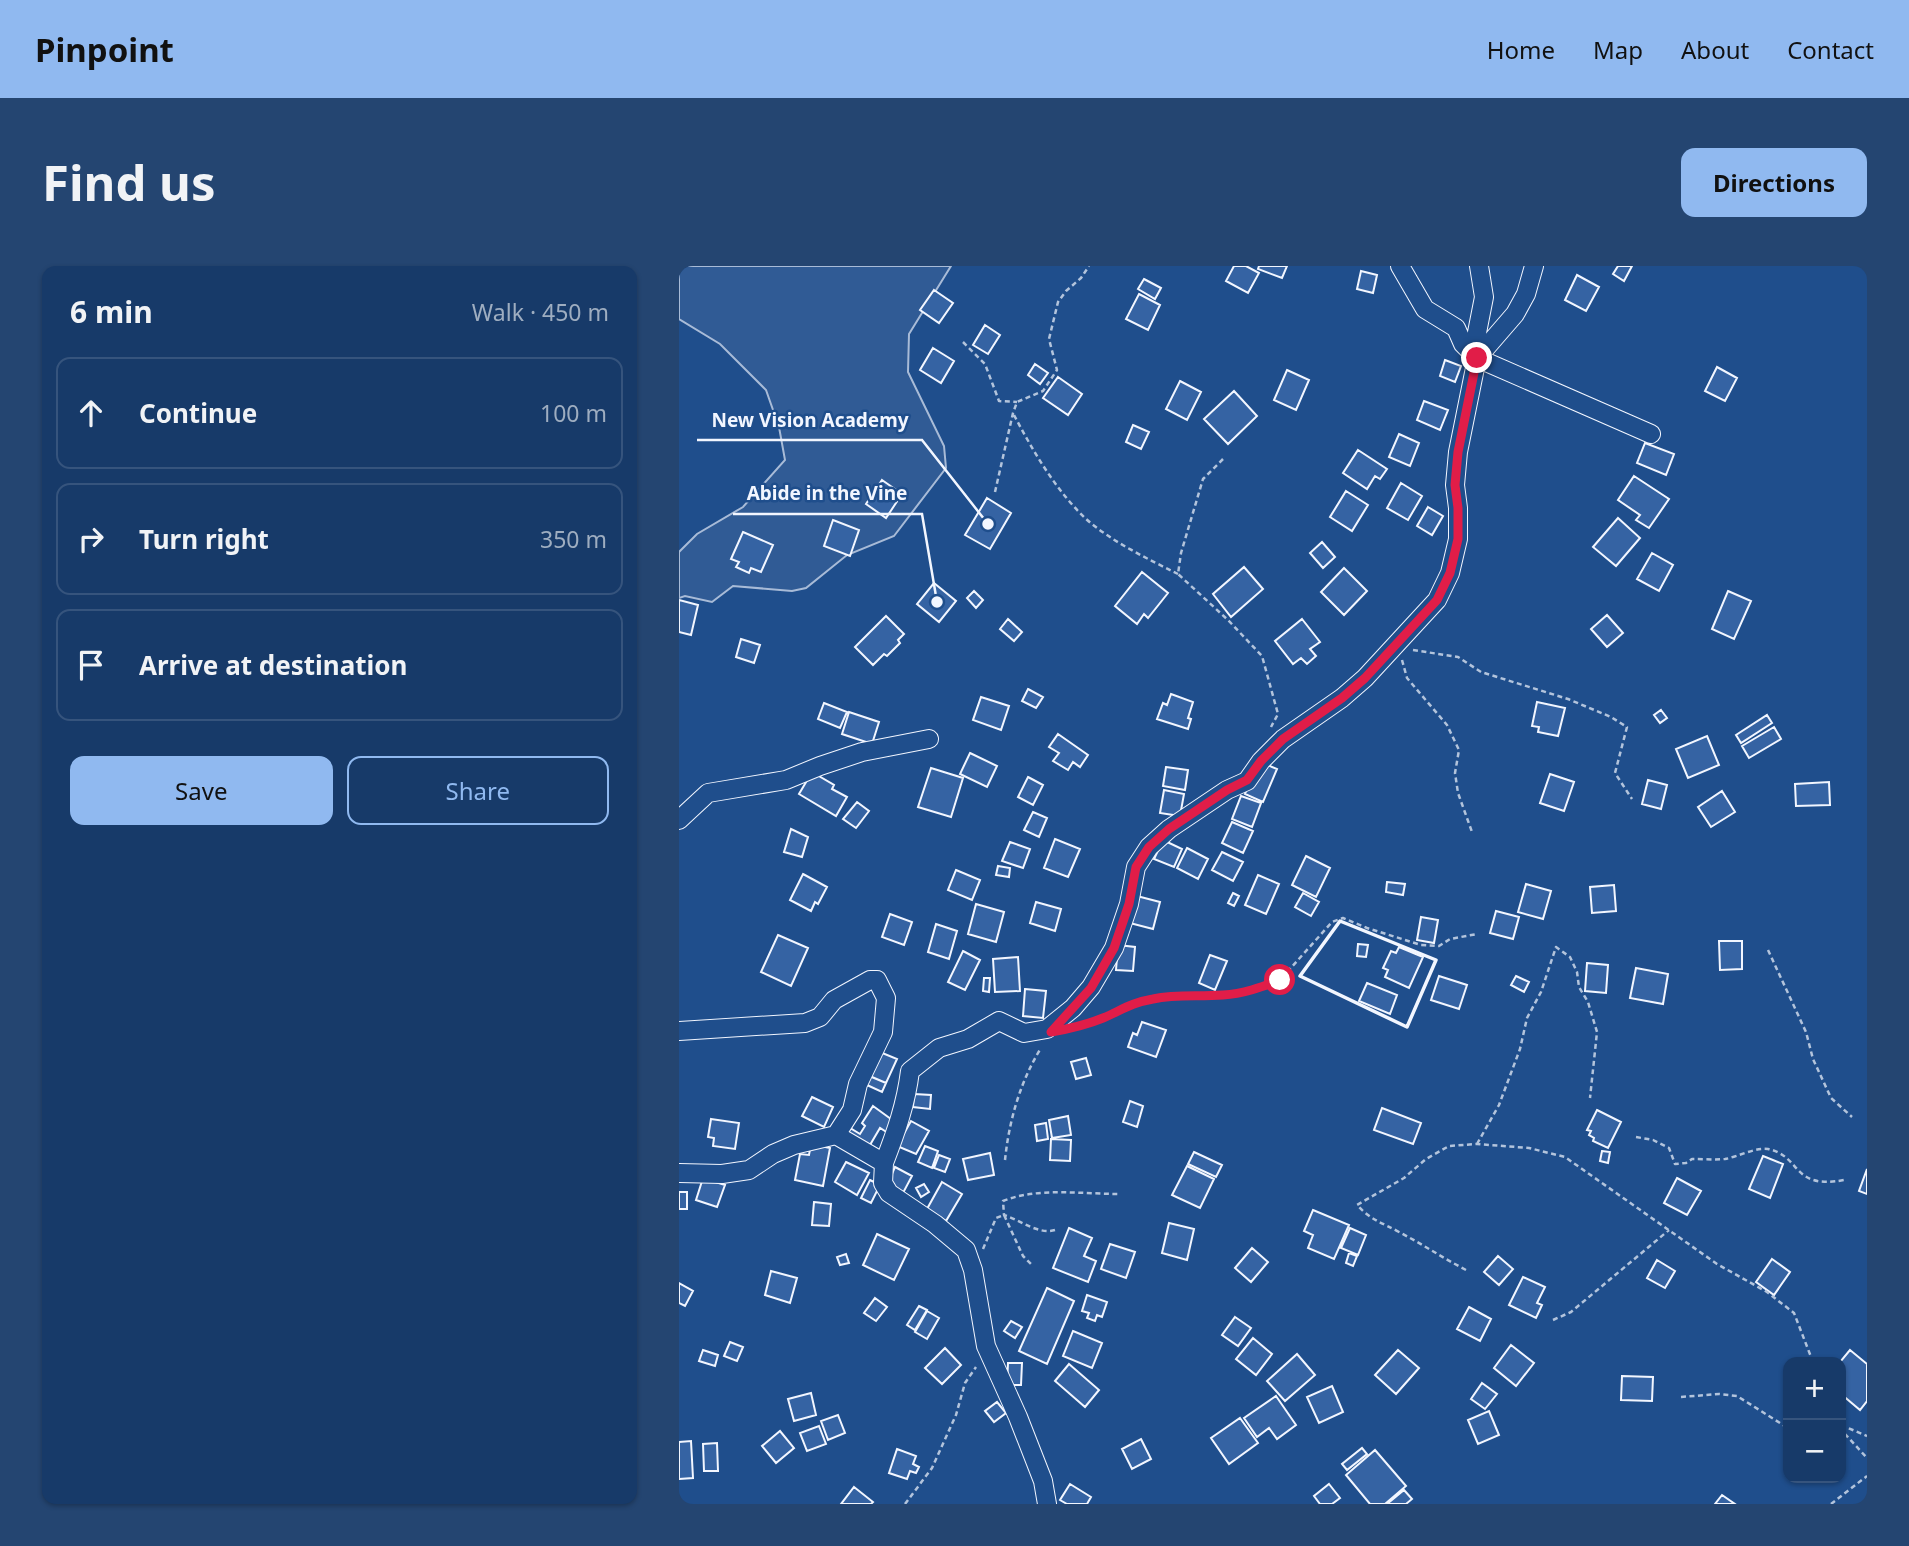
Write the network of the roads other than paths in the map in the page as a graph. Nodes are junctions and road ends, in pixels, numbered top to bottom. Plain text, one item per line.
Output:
1 (1400, 266) edge
2 (1479, 266) edge
3 (1534, 266) edge
4 (1475, 356) junction
5 (1651, 434) dead end
6 (929, 739) dead end
7 (679, 820) edge
8 (679, 1031) edge
9 (836, 1135) junction
10 (884, 1163) junction
11 (679, 1173) edge
12 (1047, 1504) edge

1 - 4 street
2 - 4 street
3 - 4 street
4 - 5 street
4 - 10 street
6 - 7 street
8 - 9 street
9 - 10 street
9 - 11 street
10 - 12 street

